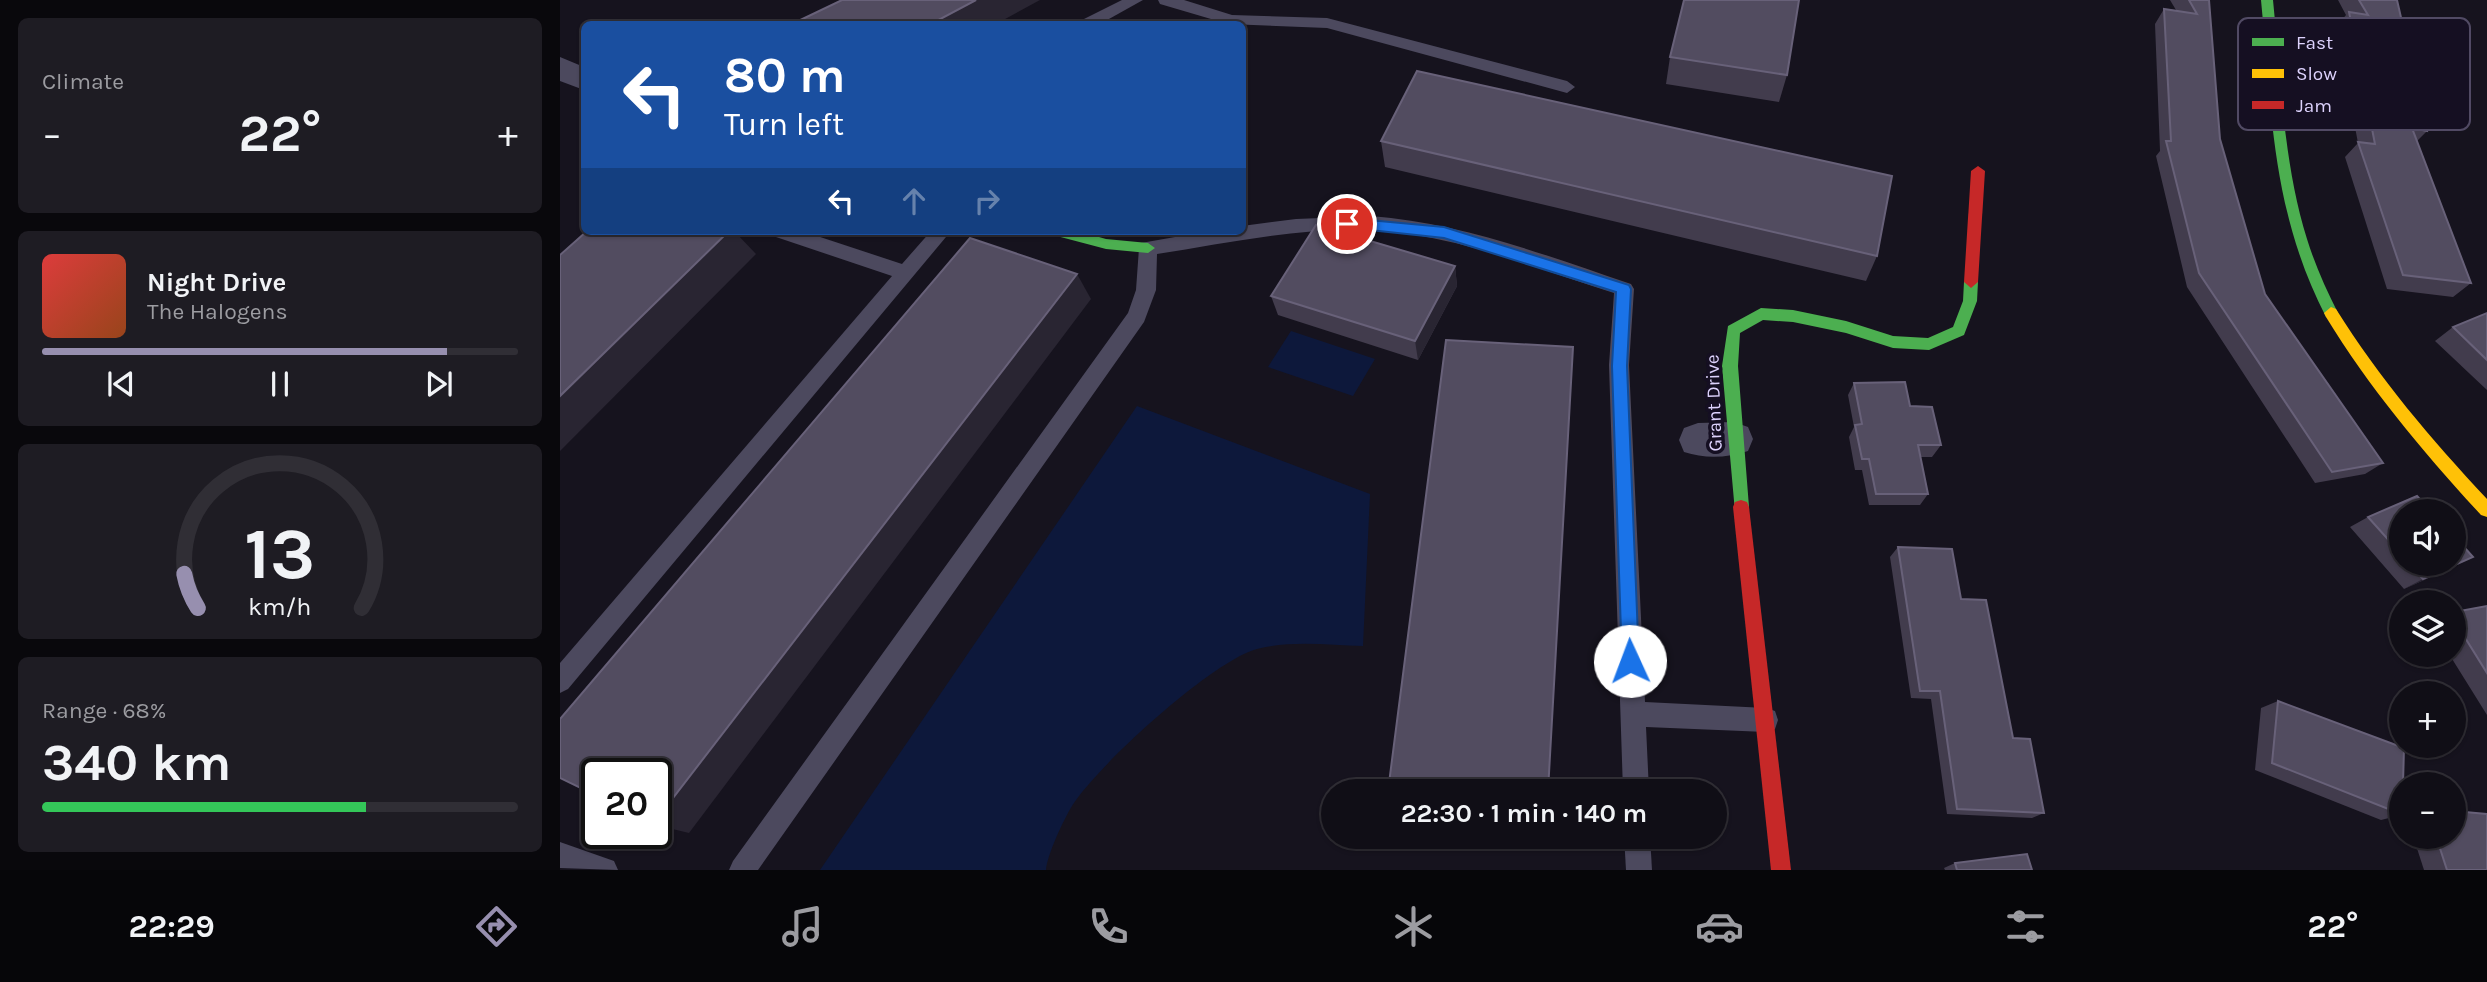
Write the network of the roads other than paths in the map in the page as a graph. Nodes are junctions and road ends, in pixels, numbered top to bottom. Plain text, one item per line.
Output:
1 (1135, 0) edge
2 (1166, 0) edge
3 (2267, 0) edge
4 (2269, 18) edge
5 (1094, 21) edge
6 (560, 68) edge
7 (581, 78) edge
8 (1567, 87) dead end
9 (2280, 130) edge
10 (1978, 171) dead end
11 (1246, 234) edge
12 (792, 235) edge
13 (939, 235) edge
14 (1073, 235) edge
15 (1237, 235) edge
16 (1148, 248) junction
17 (906, 273) junction
18 (2487, 510) edge
19 (560, 681) edge
20 (1633, 714) junction
21 (1766, 720) junction
22 (1636, 779) edge
23 (1638, 849) edge
24 (560, 855) edge
25 (605, 870) edge
26 (741, 870) edge
27 (1639, 870) edge
28 (1781, 870) edge

1 - 5 lane
2 - 8 lane
3 - 4 street
6 - 7 street
9 - 18 street
10 - 21 street, Grant Drive
11 - 20 lane
12 - 17 lane
13 - 17 lane
14 - 16 street
15 - 16 lane
16 - 26 lane
17 - 19 lane
20 - 21 lane
20 - 22 lane
21 - 28 street, Grant Drive
23 - 27 lane
24 - 25 lane

